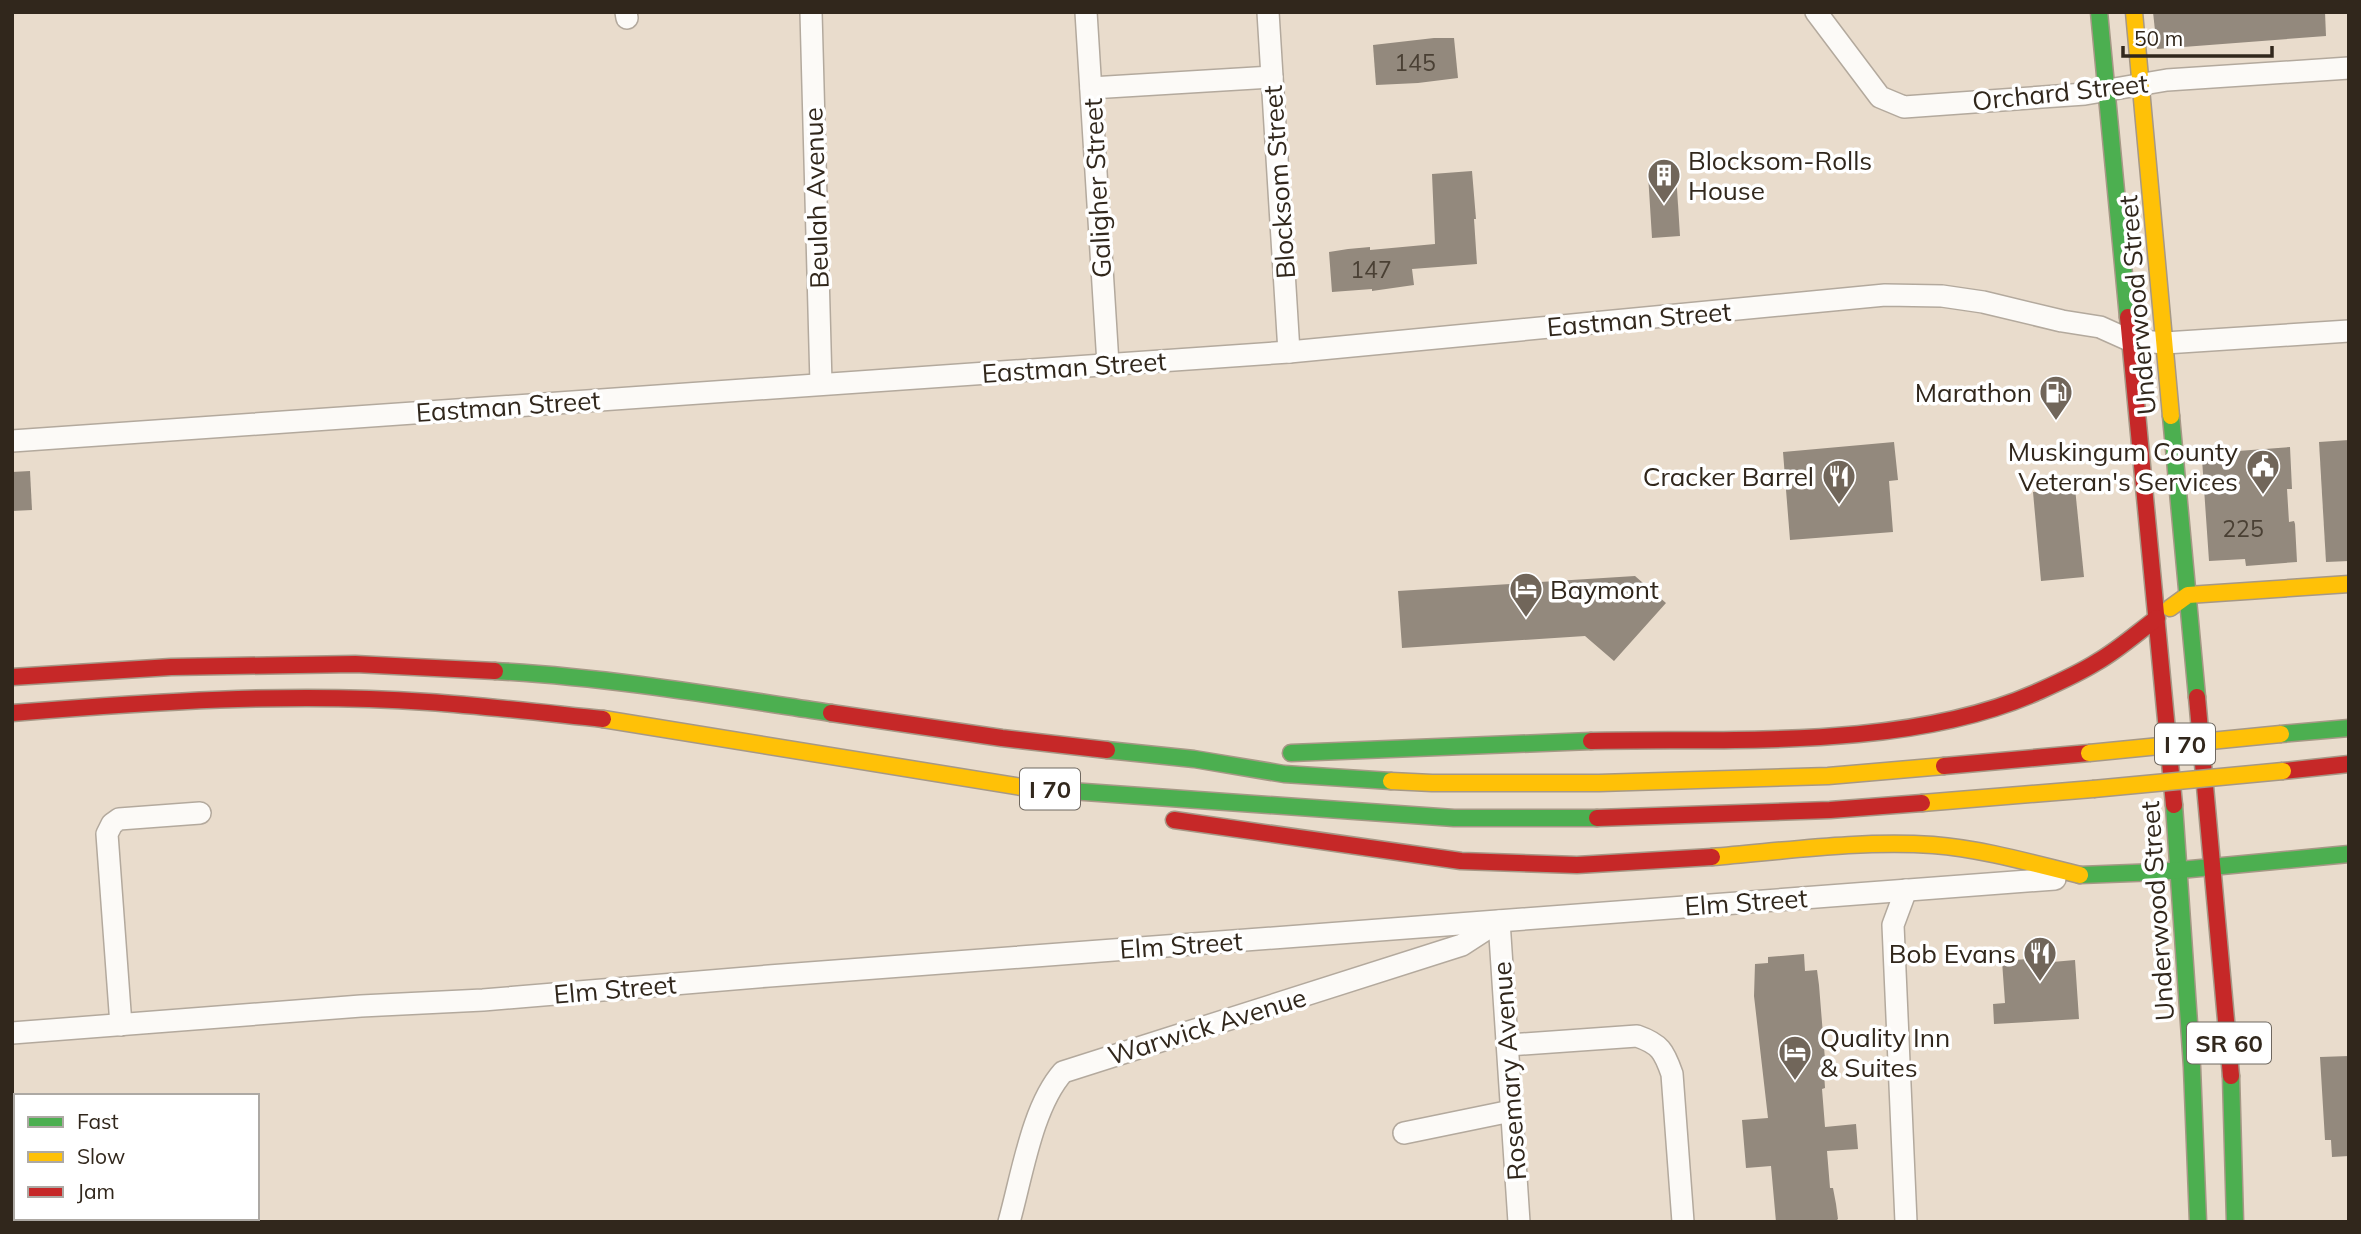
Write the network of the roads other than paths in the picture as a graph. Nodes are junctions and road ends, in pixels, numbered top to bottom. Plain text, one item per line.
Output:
1 (811, 12) edge
2 (1086, 12) edge
3 (1268, 12) edge
4 (1816, 12) edge
5 (2099, 12) edge
6 (2134, 12) edge
7 (2349, 68) edge
8 (1272, 77) junction
9 (2140, 85) junction
10 (1091, 88) junction
11 (2105, 91) junction
12 (2349, 331) edge
13 (2129, 340) junction
14 (2165, 343) junction
15 (1289, 352) junction
16 (1108, 364) junction
17 (821, 384) junction
18 (12, 441) edge
19 (2349, 584) edge
20 (2188, 595) junction
21 (2157, 618) junction
22 (12, 677) edge
23 (12, 713) edge
24 (2349, 728) edge
25 (1194, 759) junction
26 (2349, 765) edge
27 (1015, 787) junction
28 (1137, 812) dead end
29 (200, 813) dead end
30 (1164, 818) dead end
31 (2349, 853) edge
32 (2214, 865) junction
33 (2179, 870) junction
34 (2080, 875) junction
35 (1906, 890) junction
36 (1499, 920) junction
37 (121, 1025) junction
38 (12, 1033) edge
39 (1509, 1045) junction
40 (1511, 1111) junction
41 (1404, 1133) dead end
42 (1009, 1222) edge
43 (1519, 1222) edge
44 (1683, 1222) edge
45 (1906, 1222) edge
46 (2198, 1222) edge
47 (2235, 1222) edge

1 - 17 street, Beulah Avenue
2 - 10 street, Galigher Street
3 - 8 street, Blocksom Street
4 - 11 street, Orchard Street
5 - 11 main road, Underwood Street / SR 60
6 - 9 main road, Underwood Street / SR 60
7 - 9 street, Orchard Street
8 - 10 street
8 - 15 street, Blocksom Street
9 - 11 street, Orchard Street
9 - 14 main road, Underwood Street / SR 60
10 - 16 street, Galigher Street
11 - 13 main road, Underwood Street / SR 60
12 - 14 street, Eastman Street
13 - 14 street, Eastman Street
13 - 15 street, Eastman Street
13 - 21 main road, Underwood Street / SR 60
14 - 20 main road, Underwood Street / SR 60
15 - 16 street, Eastman Street
16 - 17 street, Eastman Street
17 - 18 street, Eastman Street
19 - 20 main road
20 - 21 main road
20 - 32 main road, Underwood Street / SR 60
21 - 25 main road
21 - 33 main road, Underwood Street / SR 60
22 - 25 main road, I 70
23 - 27 main road, I 70
24 - 25 main road, I 70, bridge
26 - 27 main road, I 70, bridge
27 - 28 main road
29 - 37 street
30 - 34 main road
31 - 32 main road, Elm Street
32 - 33 main road, Elm Street
32 - 47 main road, Underwood Street / SR 60
33 - 34 main road, Elm Street
33 - 46 main road, Underwood Street / SR 60
34 - 35 street, Elm Street
35 - 36 street, Elm Street
35 - 45 street
36 - 37 street, Elm Street
36 - 39 street, Rosemary Avenue
36 - 42 street, Warwick Avenue
37 - 38 street, Elm Street
39 - 40 street, Rosemary Avenue
39 - 44 street
40 - 41 street
40 - 43 street, Rosemary Avenue

